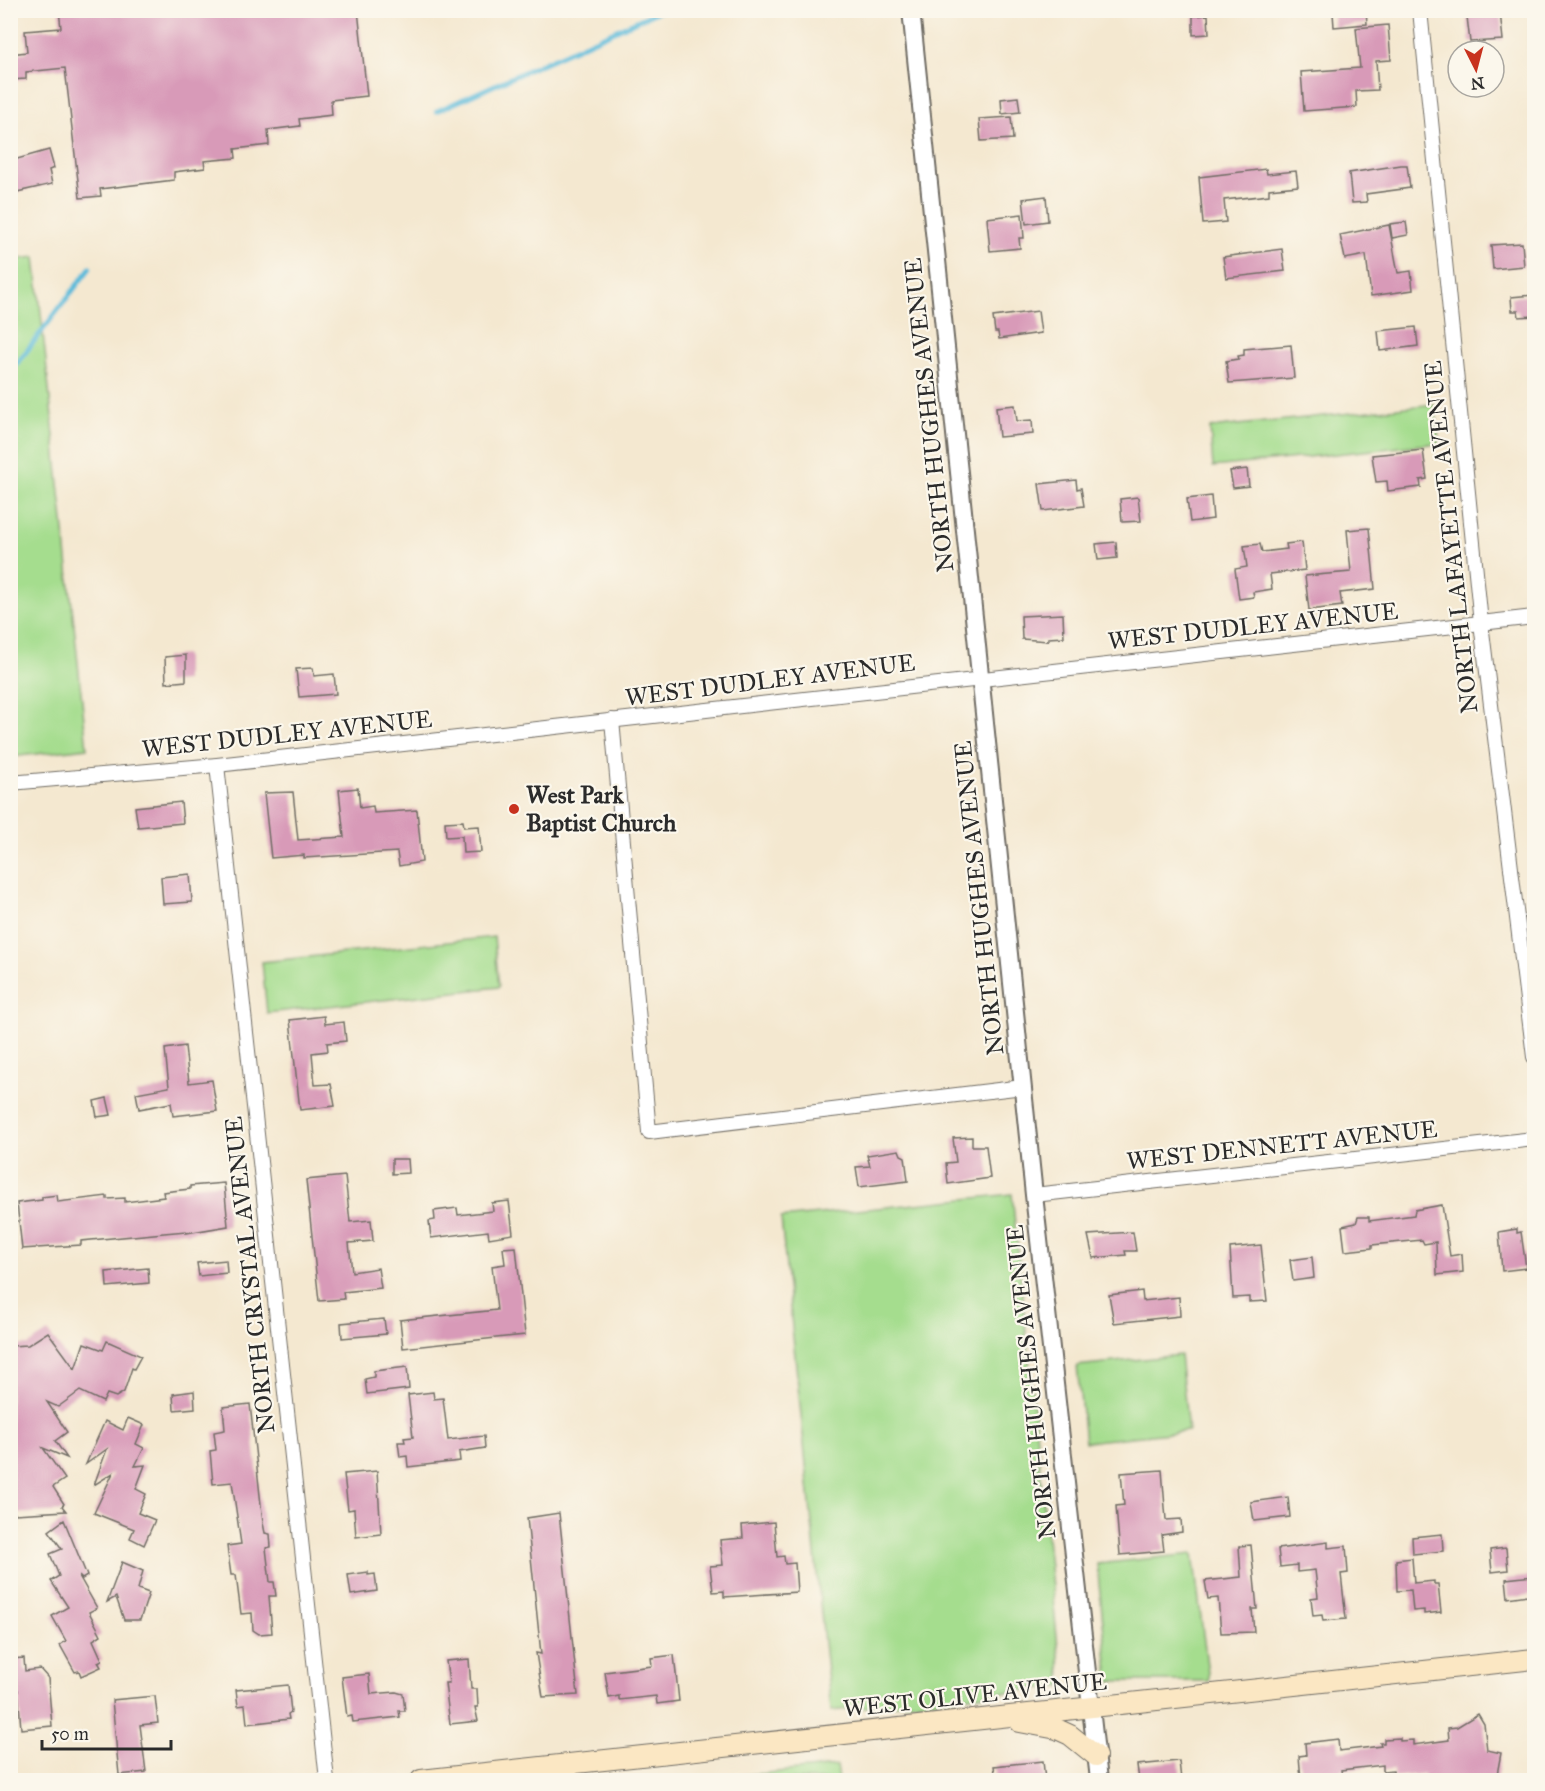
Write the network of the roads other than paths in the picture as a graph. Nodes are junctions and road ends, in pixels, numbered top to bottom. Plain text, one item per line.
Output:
1 (911, 10) edge
2 (1420, 10) edge
3 (1534, 617) edge
4 (1481, 623) junction
5 (980, 678) junction
6 (612, 720) junction
7 (217, 765) junction
8 (10, 783) edge
9 (1534, 1057) edge
10 (1023, 1087) junction
11 (1534, 1139) edge
12 (1034, 1195) junction
13 (1534, 1659) edge
14 (1091, 1709) junction
15 (999, 1718) junction
16 (1096, 1756) junction
17 (327, 1780) edge
18 (421, 1780) edge
19 (1099, 1780) edge

1 - 5 street, NORTH HUGHES AVENUE
2 - 4 street, NORTH LAFAYETTE AVENUE
3 - 4 street, WEST DUDLEY AVENUE
4 - 5 street, WEST DUDLEY AVENUE
4 - 9 street, NORTH LAFAYETTE AVENUE
5 - 6 street, WEST DUDLEY AVENUE
5 - 10 street, NORTH HUGHES AVENUE
6 - 7 street, WEST DUDLEY AVENUE
6 - 10 street
7 - 8 street, WEST DUDLEY AVENUE
7 - 17 street, NORTH CRYSTAL AVENUE
10 - 12 street, NORTH HUGHES AVENUE
11 - 12 street, WEST DENNETT AVENUE
12 - 14 street, NORTH HUGHES AVENUE
13 - 14 main road, WEST OLIVE AVENUE
14 - 15 main road, WEST OLIVE AVENUE
14 - 16 street, NORTH HUGHES AVENUE
15 - 16 main road
15 - 18 main road, WEST OLIVE AVENUE
16 - 19 street, NORTH HUGHES AVENUE

